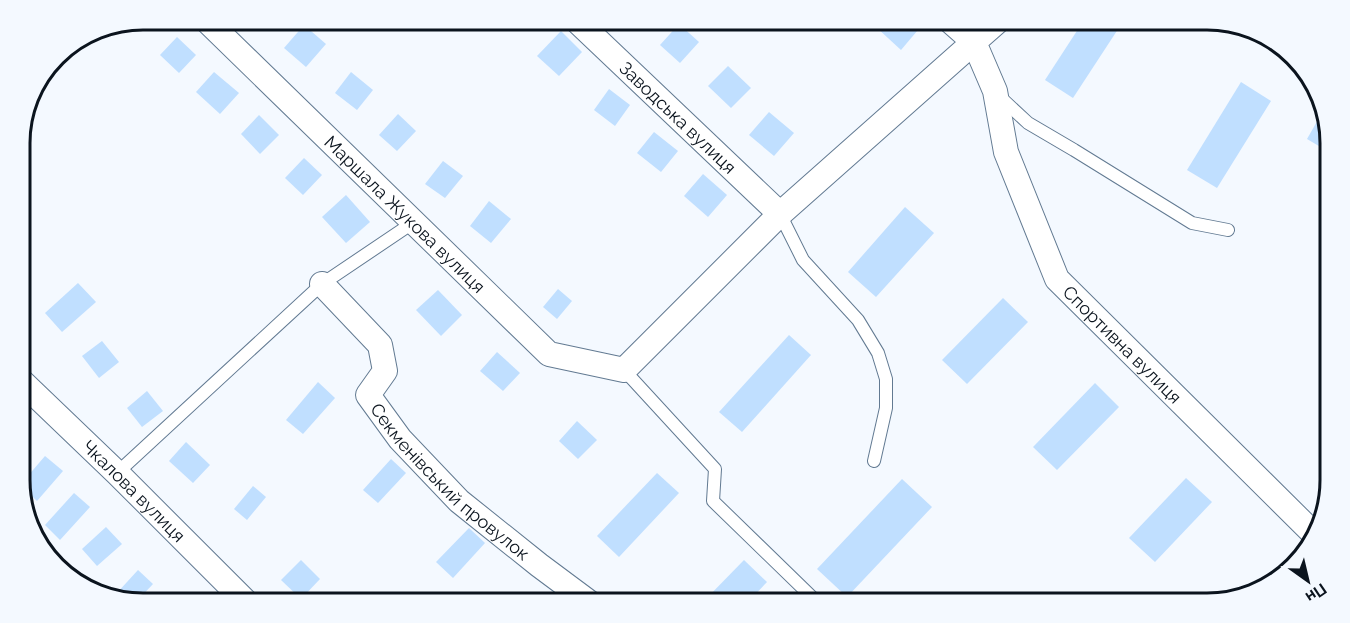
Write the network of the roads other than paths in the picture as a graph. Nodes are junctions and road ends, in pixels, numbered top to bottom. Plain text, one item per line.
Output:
1 (216, 30) edge
2 (587, 30) edge
3 (960, 30) edge
4 (988, 30) edge
5 (974, 42) junction
6 (995, 91) junction
7 (780, 214) junction
8 (414, 222) junction
9 (1228, 231) dead end
10 (322, 284) junction
11 (624, 370) junction
12 (30, 390) edge
13 (874, 461) dead end
14 (117, 473) junction
15 (1309, 529) edge
16 (237, 593) edge
17 (577, 593) edge
18 (808, 593) edge

1 - 8 street, Маршала Жукова вулиця
2 - 7 street, Заводська вулиця
3 - 5 street
4 - 5 street
5 - 6 street, Спортивна вулиця
5 - 7 street
6 - 9 lane
6 - 15 street, Спортивна вулиця
7 - 11 street
7 - 13 lane
8 - 10 lane
8 - 11 street, Маршала Жукова вулиця
10 - 14 lane
10 - 17 street, Секменівський провулок
11 - 18 lane
12 - 14 street, Чкалова вулиця
14 - 16 street, Чкалова вулиця

